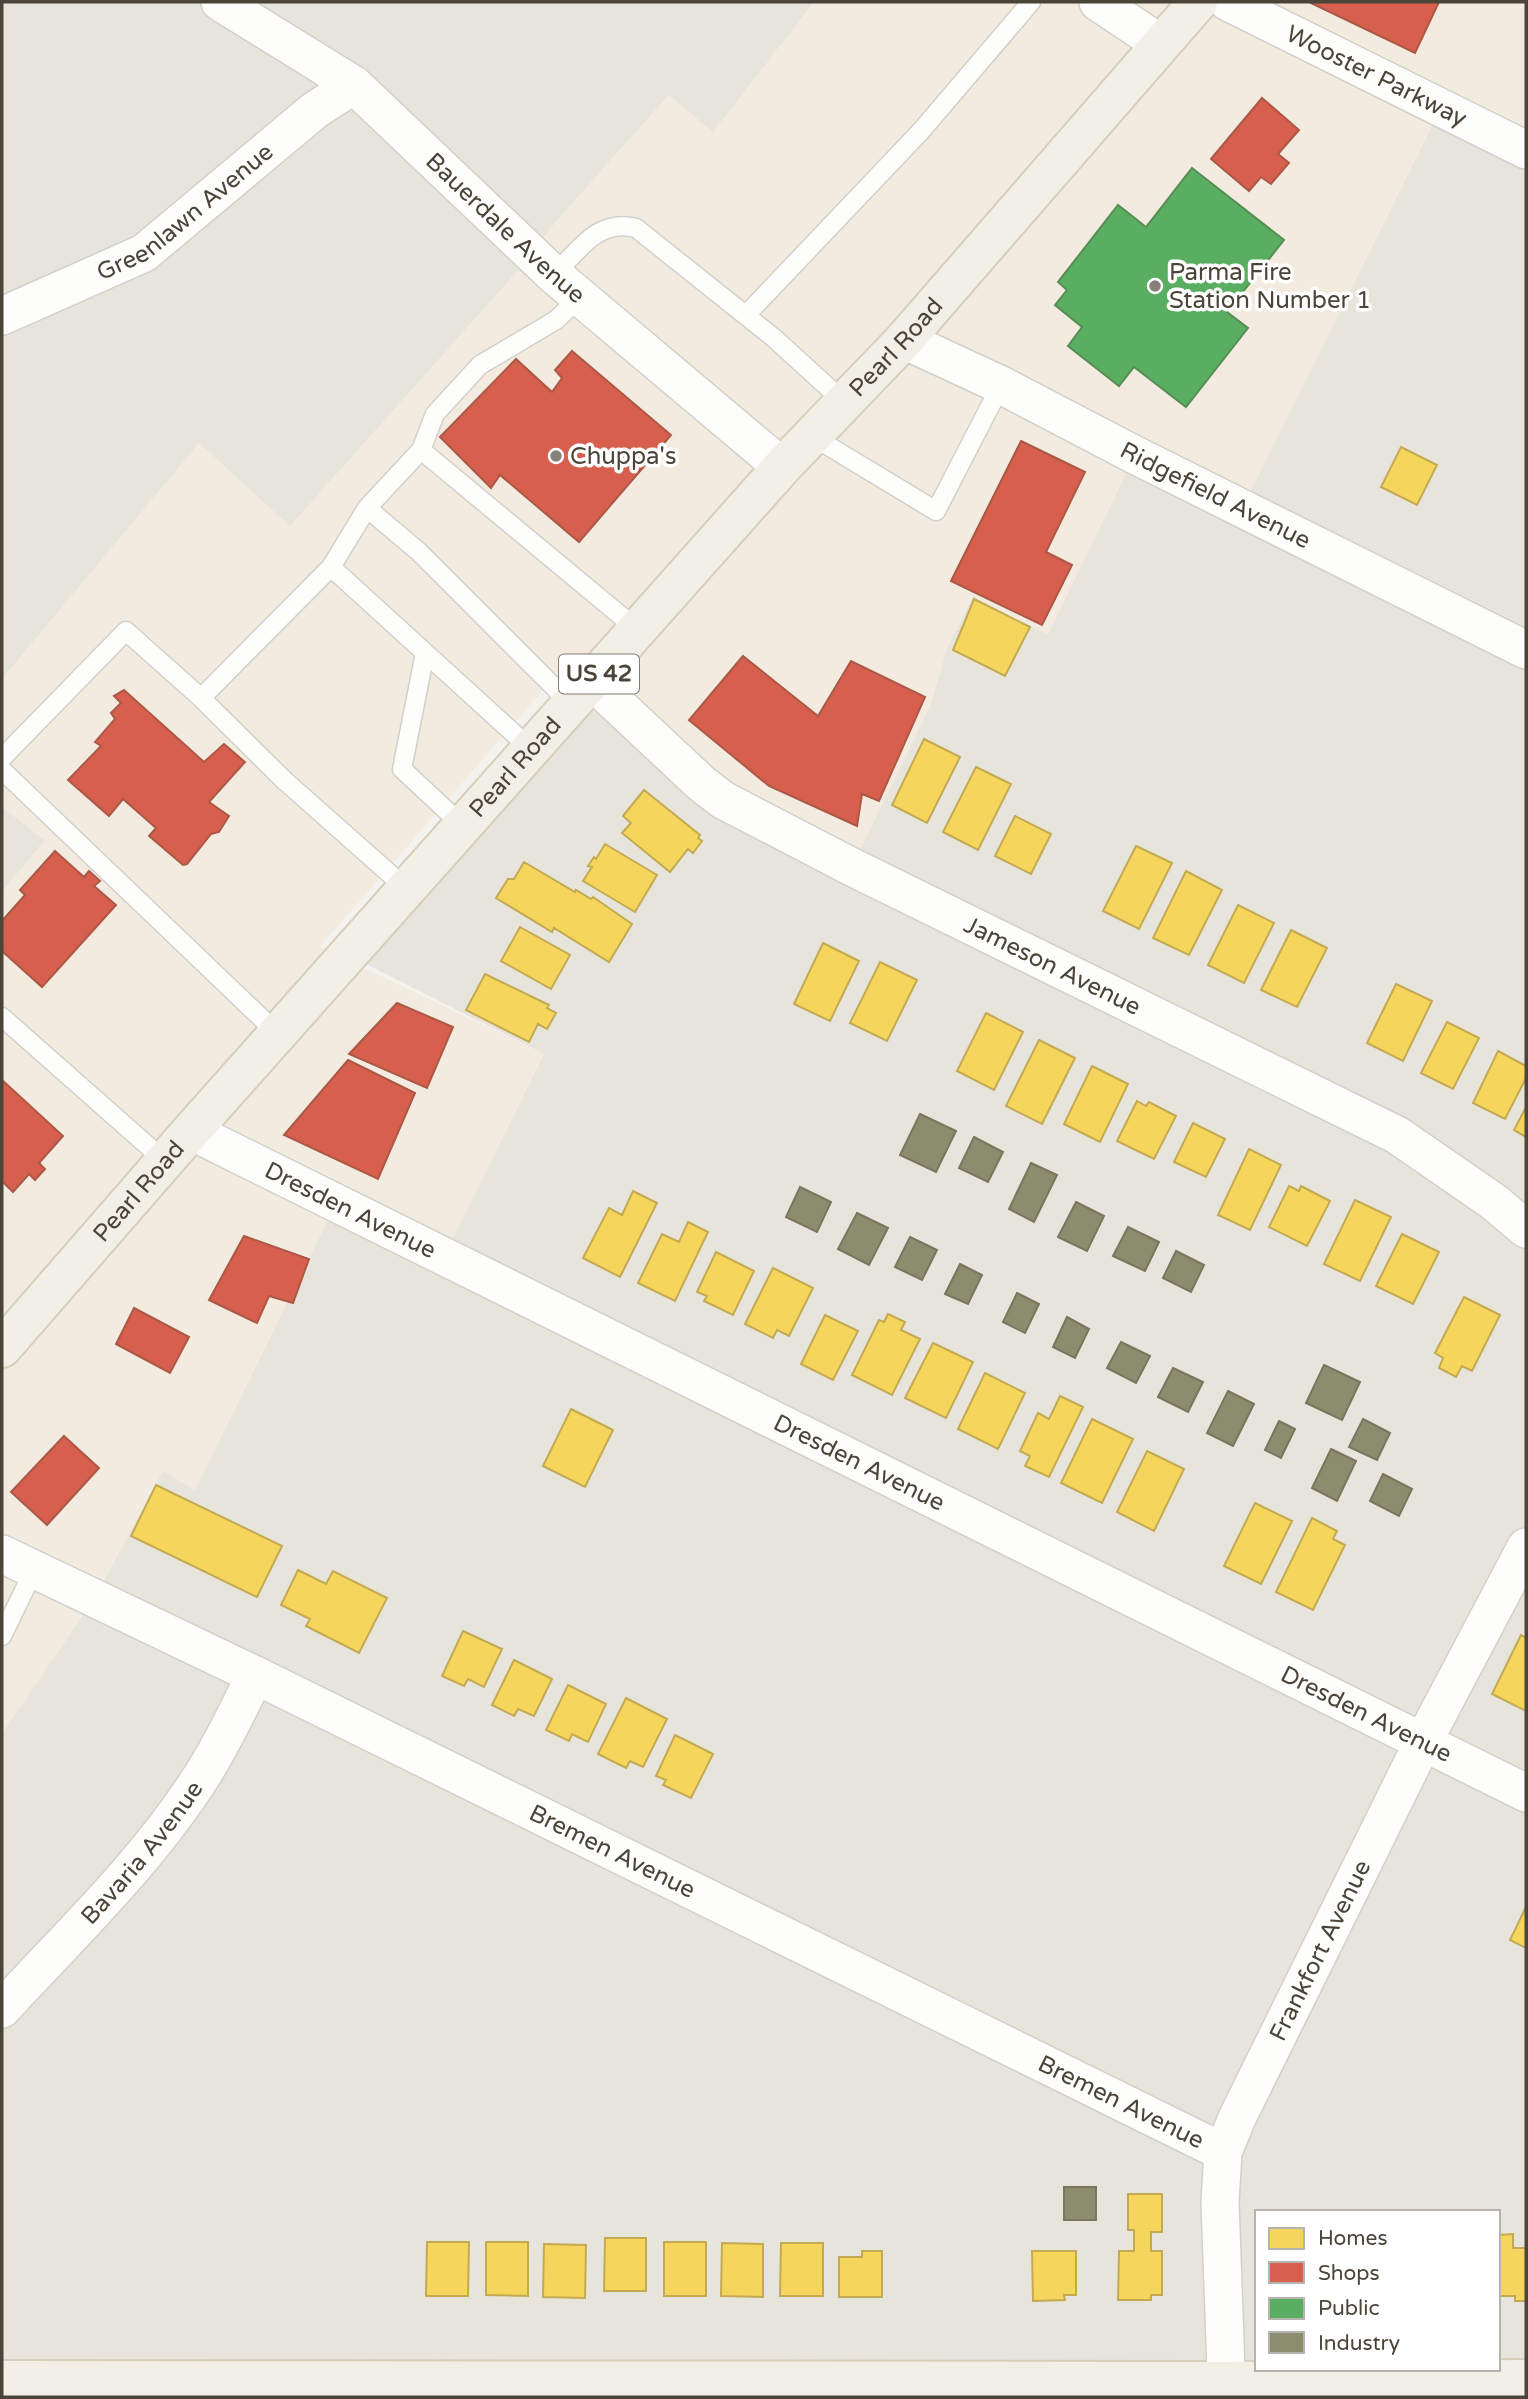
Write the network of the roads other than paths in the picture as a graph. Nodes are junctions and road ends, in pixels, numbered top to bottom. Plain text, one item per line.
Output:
1 (220, 2) edge
2 (1031, 2) edge
3 (1098, 2) edge
4 (1198, 2) edge
5 (1228, 2) edge
6 (1161, 44) junction
7 (354, 85) junction
8 (1526, 150) edge
9 (567, 286) junction
10 (746, 315) junction
11 (2, 316) edge
12 (904, 340) junction
13 (1001, 385) junction
14 (844, 402) junction
15 (812, 436) junction
16 (421, 450) junction
17 (782, 467) junction
18 (367, 508) junction
19 (331, 567) junction
20 (639, 630) junction
21 (1526, 650) edge
22 (425, 653) junction
23 (582, 693) junction
24 (201, 698) junction
25 (532, 750) junction
26 (2, 758) edge
27 (2, 770) edge
28 (463, 826) junction
29 (407, 889) junction
30 (2, 1017) edge
31 (278, 1034) junction
32 (191, 1131) junction
33 (165, 1161) junction
34 (1526, 1229) edge
35 (2, 1348) edge
36 (1526, 1547) edge
37 (2, 1554) edge
38 (34, 1570) junction
39 (2, 1636) edge
40 (255, 1675) junction
41 (1423, 1742) junction
42 (1526, 1793) edge
43 (2, 2009) edge
44 (1223, 2152) junction
45 (1526, 2379) edge
46 (2, 2380) edge
47 (1227, 2389) edge

1 - 7 street, Bauerdale Avenue
2 - 10 lane
3 - 6 street
4 - 6 main road, Pearl Road / US 42
5 - 8 street, Wooster Parkway
6 - 12 main road, Pearl Road / US 42
7 - 9 street, Bauerdale Avenue
7 - 11 street, Greenlawn Avenue
9 - 10 lane
9 - 16 lane
9 - 17 street, Bauerdale Avenue
10 - 14 lane
12 - 13 street, Ridgefield Avenue
12 - 14 main road, Pearl Road / US 42
13 - 15 lane
13 - 21 street, Ridgefield Avenue
14 - 15 main road, Pearl Road / US 42
15 - 17 main road, Pearl Road / US 42
16 - 18 lane
16 - 20 lane
17 - 20 main road, Pearl Road / US 42
18 - 19 lane
18 - 23 lane
19 - 22 lane
19 - 24 lane
20 - 23 main road, Pearl Road / US 42
22 - 25 lane
22 - 28 lane
23 - 25 main road, Pearl Road / US 42
23 - 34 street, Jameson Avenue
24 - 26 lane
24 - 29 lane
25 - 28 main road, Pearl Road / US 42
27 - 31 lane
28 - 29 main road, Pearl Road / US 42
29 - 31 main road, Pearl Road / US 42
30 - 33 lane
31 - 32 main road, Pearl Road / US 42
32 - 33 main road, Pearl Road / US 42
32 - 41 street, Dresden Avenue
33 - 35 main road, Pearl Road / US 42
36 - 41 street, Frankfort Avenue
37 - 38 street, Bremen Avenue
38 - 39 lane
38 - 40 street, Bremen Avenue
40 - 43 street, Bavaria Avenue
40 - 44 street, Bremen Avenue
41 - 42 street, Dresden Avenue
41 - 44 street, Frankfort Avenue
44 - 47 street, Frankfort Avenue
45 - 47 main road
46 - 47 main road

